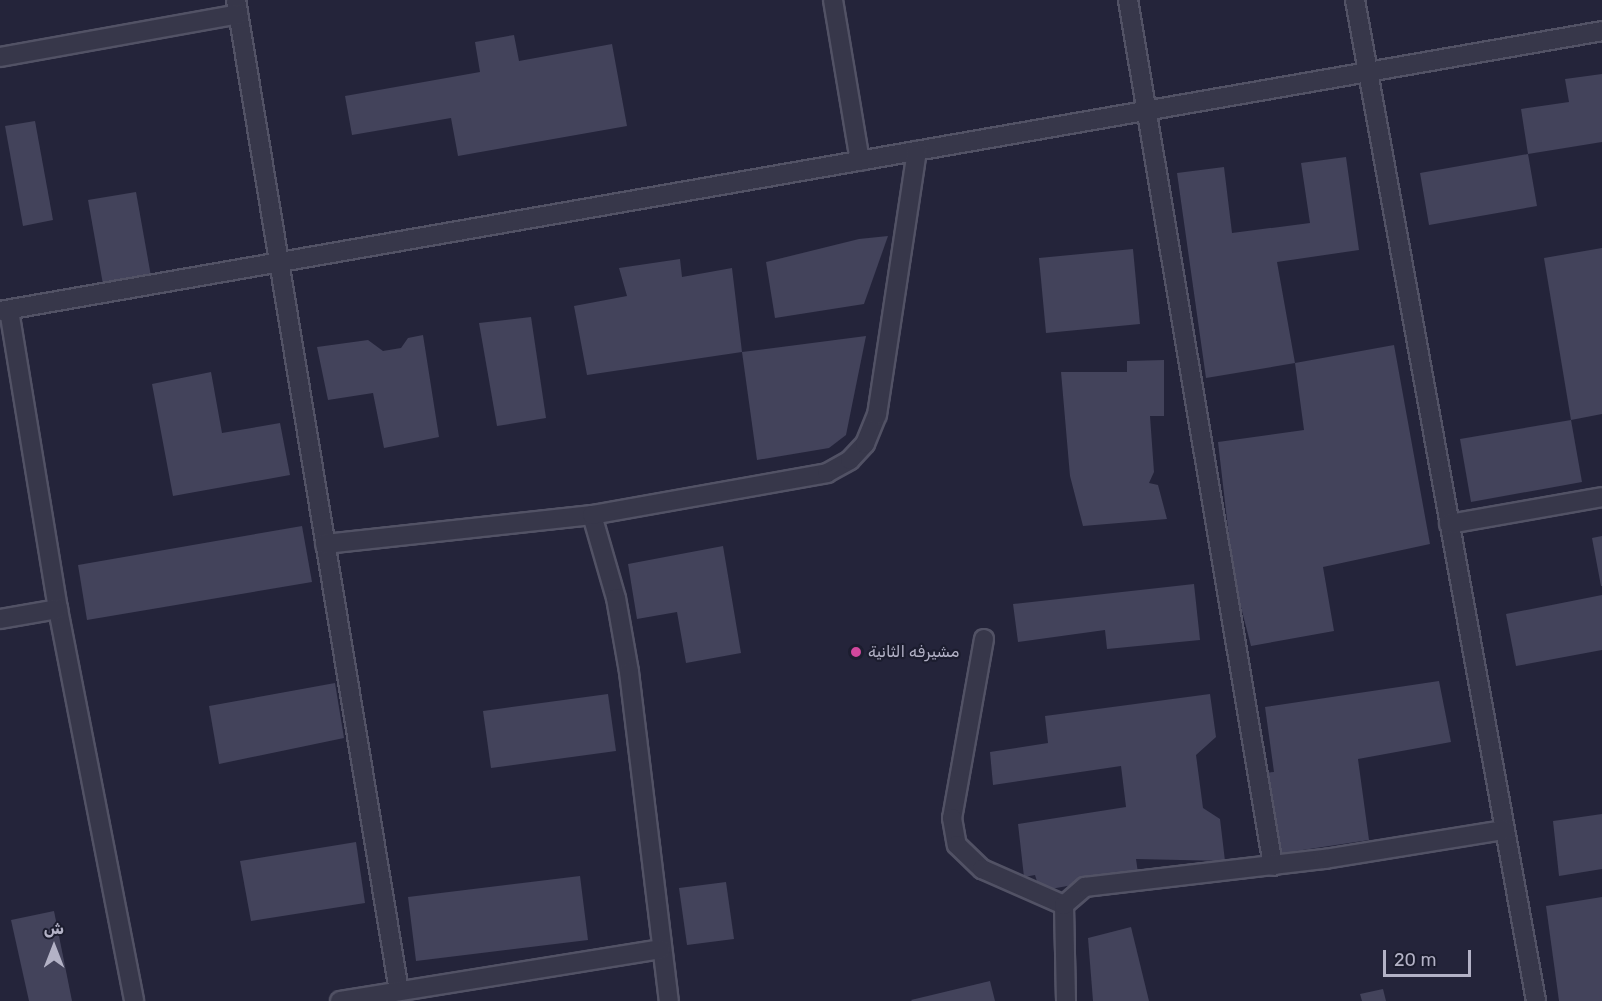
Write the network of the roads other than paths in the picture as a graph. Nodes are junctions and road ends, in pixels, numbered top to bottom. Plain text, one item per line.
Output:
1 (833, 0) edge
2 (1128, 0) edge
3 (1355, 0) edge
4 (237, 7) edge
5 (1602, 31) edge
6 (0, 57) edge
7 (1368, 72) junction
8 (1145, 111) junction
9 (917, 151) junction
10 (860, 161) junction
11 (279, 263) junction
12 (4, 311) edge
13 (1602, 497) edge
14 (592, 515) junction
15 (1449, 524) junction
16 (325, 544) junction
17 (58, 609) junction
18 (0, 619) edge
19 (984, 639) dead end
20 (1505, 830) junction
21 (1273, 866) junction
22 (1064, 905) junction
23 (661, 949) junction
24 (399, 991) junction
25 (134, 1001) edge
26 (340, 1001) edge
27 (669, 1001) edge
28 (1066, 1001) edge
29 (1536, 1001) edge

1 - 10 street
2 - 8 street
3 - 7 street
4 - 6 street
4 - 11 street
5 - 7 street
7 - 8 street
7 - 15 street
8 - 9 street
8 - 21 street
9 - 10 street
9 - 14 street
10 - 11 street
11 - 12 street
11 - 16 street
12 - 17 street
13 - 15 street
14 - 16 street
14 - 23 street
15 - 20 street
16 - 24 street
17 - 18 street
17 - 25 street
19 - 22 street
20 - 21 street
20 - 29 street
21 - 22 street
22 - 28 street
23 - 24 street
23 - 27 street
24 - 26 street

